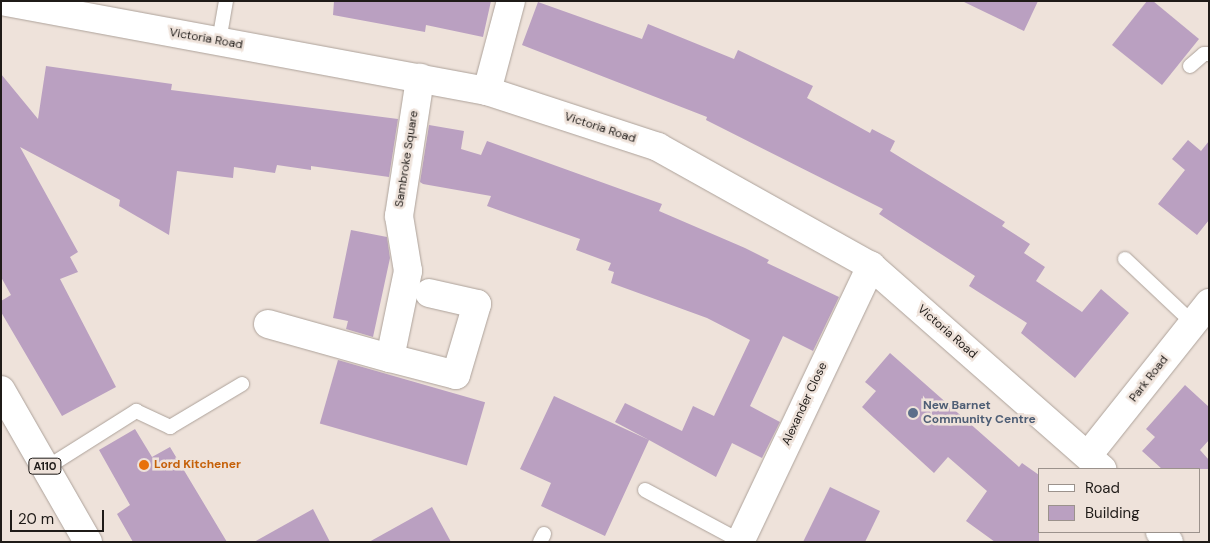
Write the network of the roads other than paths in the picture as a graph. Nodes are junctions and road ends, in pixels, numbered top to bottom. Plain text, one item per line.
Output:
1 (226, 1) edge
2 (511, 1) edge
3 (1, 2) edge
4 (219, 41) junction
5 (1209, 54) edge
6 (1190, 66) dead end
7 (420, 78) junction
8 (487, 90) junction
9 (1125, 259) dead end
10 (870, 266) junction
11 (429, 293) dead end
12 (1201, 313) edge
13 (268, 324) dead end
14 (390, 358) junction
15 (242, 384) dead end
16 (1, 390) edge
17 (1096, 462) edge
18 (46, 468) junction
19 (645, 490) dead end
20 (740, 541) edge
21 (88, 542) edge

1 - 4 lane
2 - 8 street
3 - 4 street, Victoria Road
4 - 7 street, Victoria Road
5 - 6 lane
7 - 8 street, Victoria Road
7 - 14 street, Sambroke Square
8 - 10 street, Victoria Road
9 - 12 lane
10 - 17 street, Victoria Road
10 - 20 street, Alexander Close
11 - 14 street
12 - 17 street, Park Road
13 - 14 street
15 - 18 lane
16 - 18 street, A110
18 - 21 street, A110
19 - 20 lane

